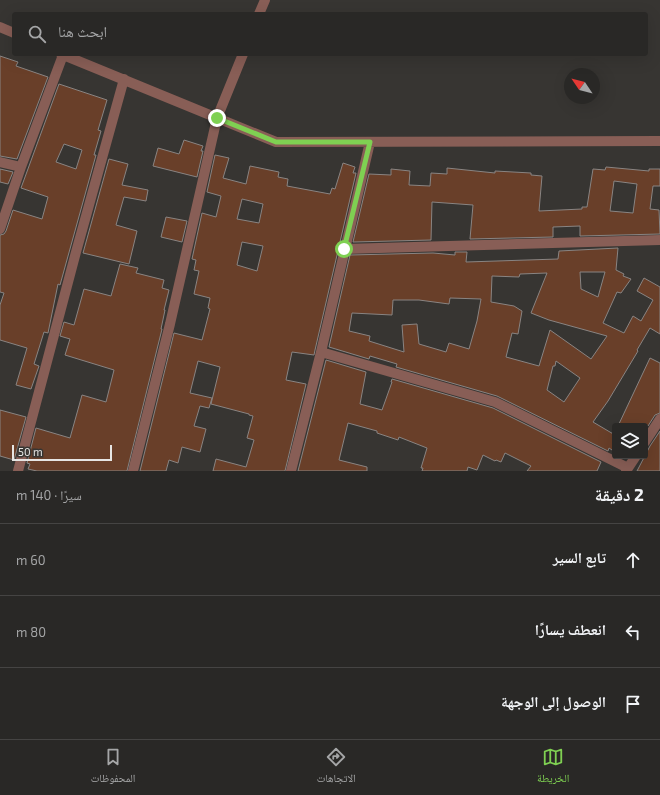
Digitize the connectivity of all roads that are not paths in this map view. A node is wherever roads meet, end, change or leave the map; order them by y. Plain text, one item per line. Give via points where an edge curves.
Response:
1 (265, 0) edge
2 (260, 12) edge
3 (0, 27) edge
4 (12, 32) edge
5 (61, 56) edge
6 (67, 56) edge
7 (242, 56) edge
8 (124, 79) junction
9 (217, 118) junction
10 (660, 141) edge
11 (370, 142) junction
12 (0, 162) edge
13 (21, 167) junction
14 (0, 229) edge
15 (660, 240) edge
16 (344, 249) junction
17 (321, 352) junction
18 (660, 418) edge
19 (648, 437) edge
20 (634, 459) edge
21 (627, 470) edge
22 (18, 471) edge
23 (133, 471) edge
24 (291, 471) edge

1 - 2 street
3 - 4 street
5 - 13 street
6 - 8 street
7 - 9 street
8 - 9 street
8 - 22 street
9 - 11 street via 276,142
9 - 23 street
10 - 11 street
11 - 16 street
12 - 13 street
13 - 14 street
15 - 16 street
16 - 17 street
17 - 21 street via 495,402
17 - 24 street
18 - 19 street
20 - 21 street

